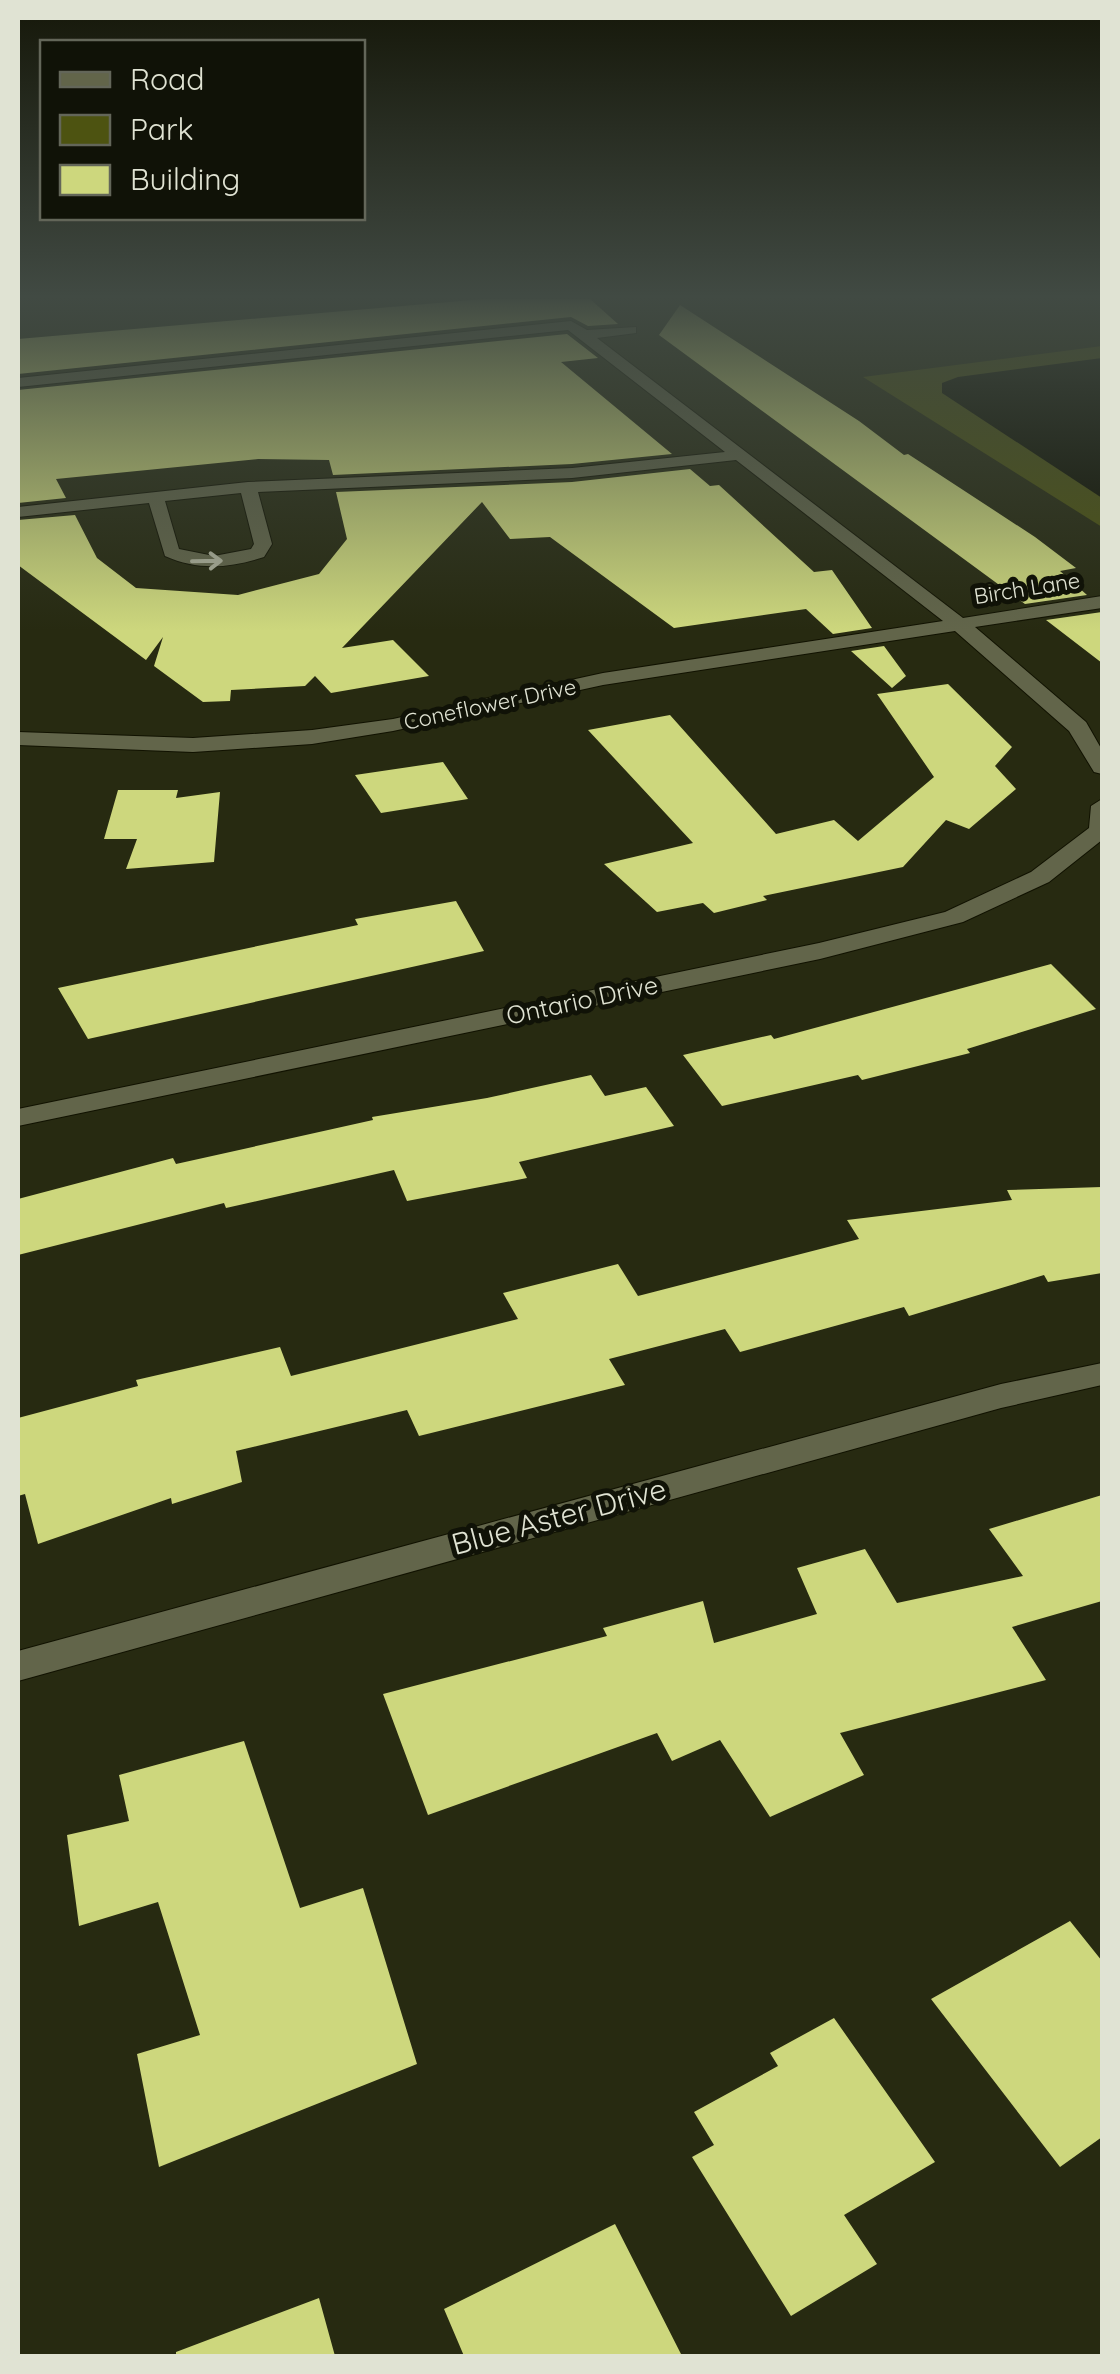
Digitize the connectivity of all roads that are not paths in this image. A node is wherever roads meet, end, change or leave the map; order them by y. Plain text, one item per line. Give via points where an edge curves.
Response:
1 (682, 410) edge
2 (740, 454) junction
3 (248, 487) junction
4 (156, 495) junction
5 (18, 512) edge
6 (1102, 602) edge
7 (959, 624) junction
8 (18, 740) edge
9 (1102, 767) edge
10 (1102, 823) edge
11 (18, 1118) edge
12 (1102, 1374) edge
13 (18, 1666) edge

1 - 2 street
2 - 3 street via 572,474
2 - 7 street
3 - 4 street
4 -> 3 street via 171,552 192,562 234,561 264,544
4 - 5 street
6 - 7 street, Birch Lane
7 - 8 street, Coneflower Drive via 604,679 312,737 193,745
7 - 9 street via 1078,727
10 - 11 street, Ontario Drive via 1040,877 954,917 820,951
12 - 13 street, Blue Aster Drive via 1001,1396

